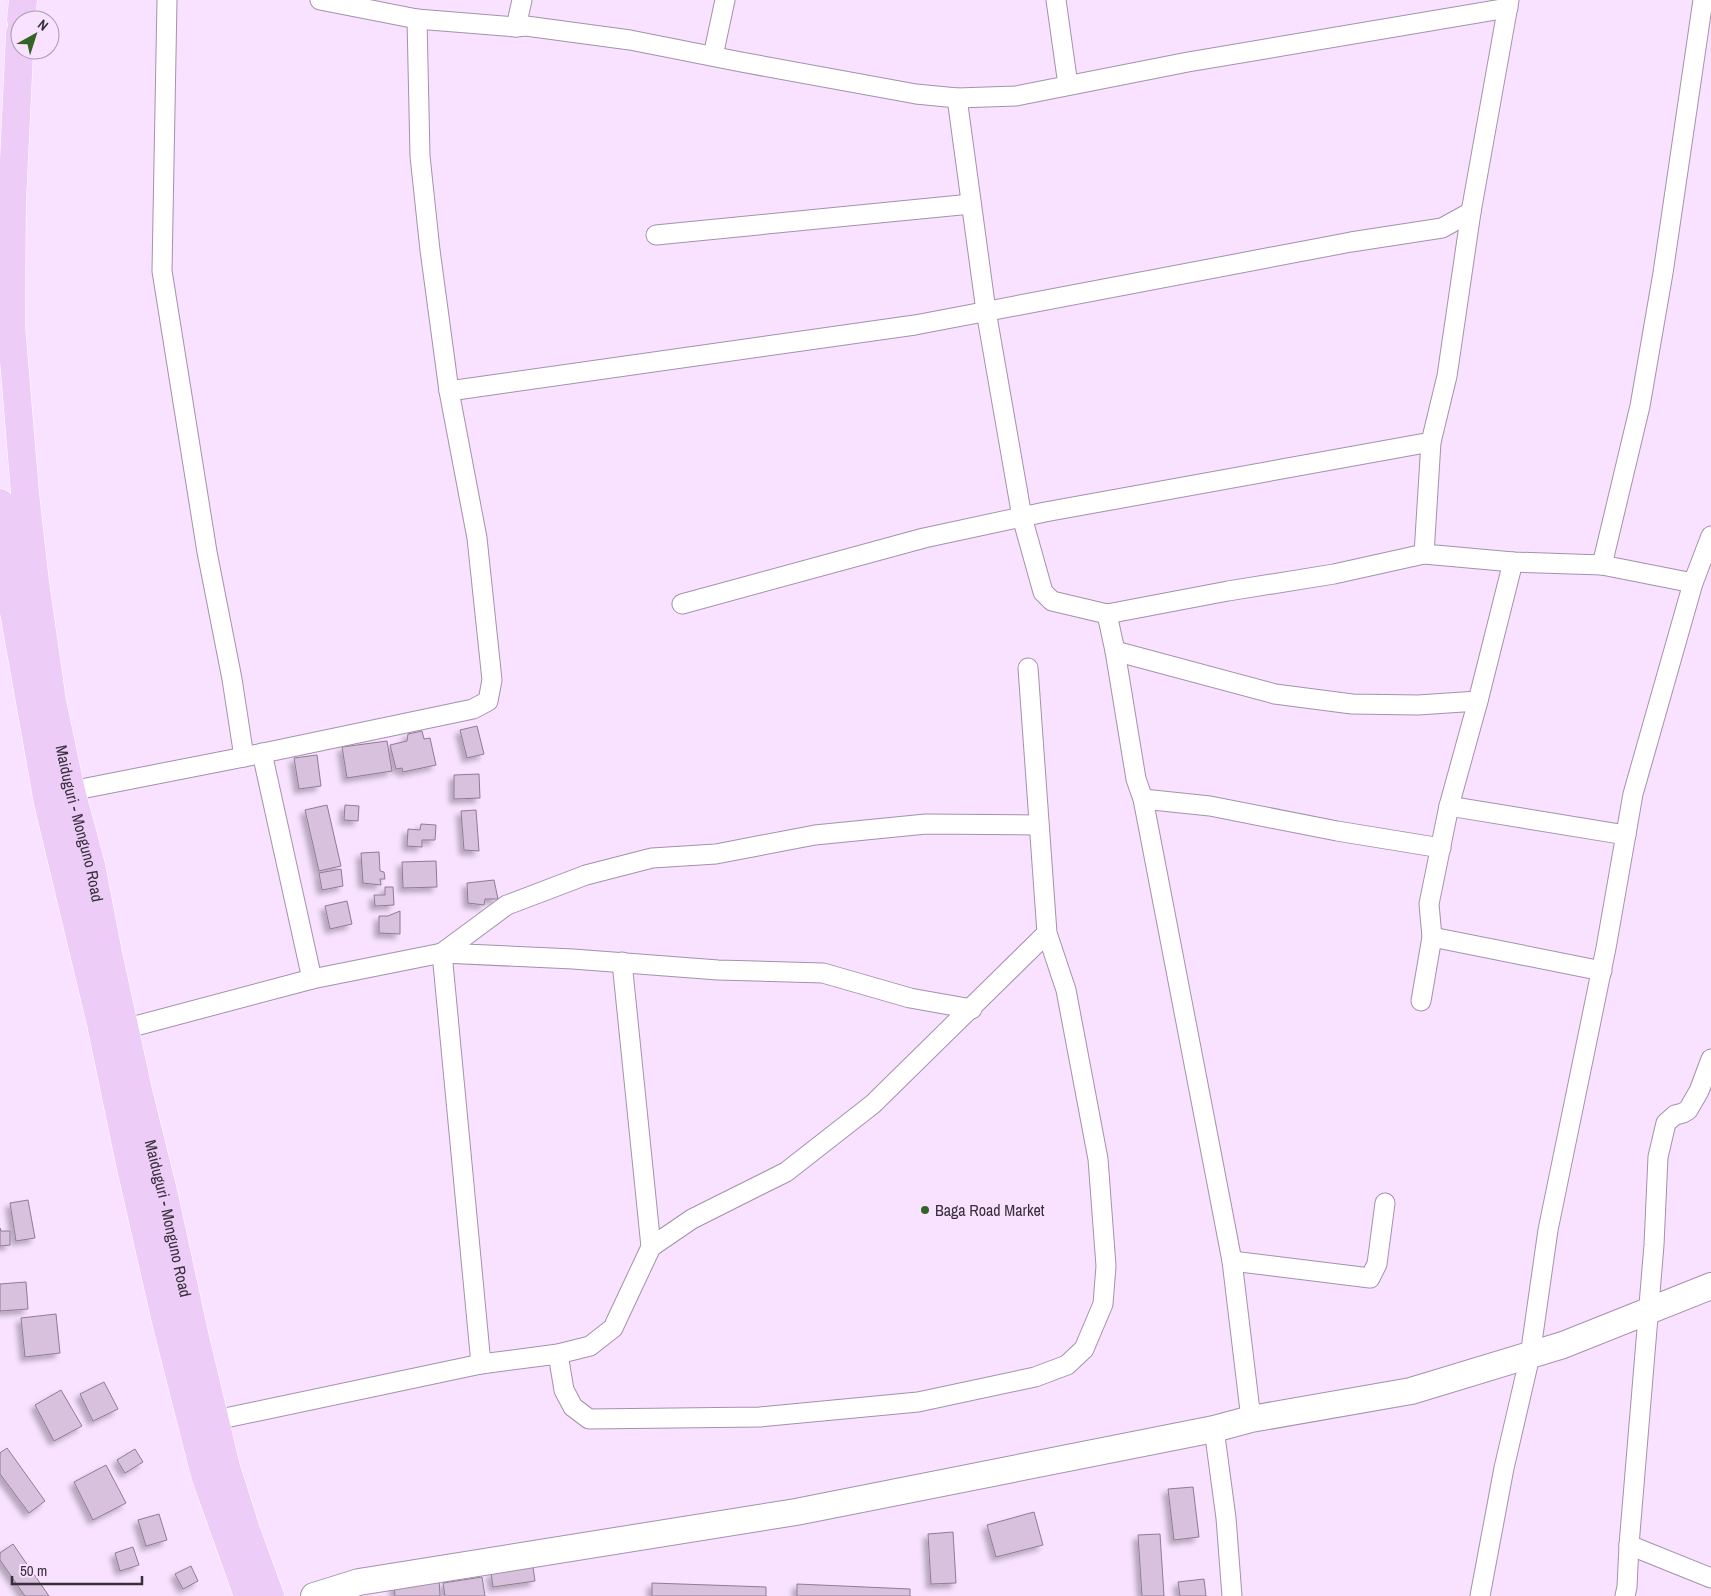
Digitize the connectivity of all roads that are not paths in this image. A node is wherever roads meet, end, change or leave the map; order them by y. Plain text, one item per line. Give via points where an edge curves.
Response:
1 (167, 0) edge
2 (320, 0) edge
3 (522, 0) edge
4 (725, 0) edge
5 (1056, 0) edge
6 (1703, 0) edge
7 (1509, 4) edge
8 (417, 19) junction
9 (516, 27) junction
10 (713, 56) junction
11 (19, 60) edge
12 (1068, 85) junction
13 (957, 98) junction
14 (971, 204) junction
15 (1471, 212) junction
16 (656, 236) dead end
17 (986, 311) junction
18 (449, 391) junction
19 (1431, 442) junction
20 (0, 503) edge
21 (1022, 517) junction
22 (1711, 536) edge
23 (1424, 554) junction
24 (1513, 562) junction
25 (1602, 565) junction
26 (1693, 583) junction
27 (682, 604) dead end
28 (1107, 614) junction
29 (1115, 651) junction
30 (1028, 668) dead end
31 (1478, 701) junction
32 (253, 755) junction
33 (71, 791) junction
34 (1143, 799) junction
35 (1450, 806) junction
36 (1039, 825) junction
37 (1626, 835) junction
38 (1441, 848) junction
39 (1047, 933) junction
40 (1432, 937) junction
41 (442, 954) junction
42 (622, 962) junction
43 (1602, 971) junction
44 (312, 979) junction
45 (1421, 1001) dead end
46 (972, 1009) junction
47 (124, 1029) junction
48 (1711, 1059) edge
49 (1385, 1204) dead end
50 (651, 1247) junction
51 (1232, 1261) junction
52 (1711, 1286) edge
53 (1648, 1312) junction
54 (558, 1354) junction
55 (1530, 1356) junction
56 (481, 1364) junction
57 (216, 1420) junction
58 (1251, 1420) junction
59 (1214, 1429) junction
60 (1629, 1545) junction
61 (1711, 1578) edge
62 (248, 1596) edge
63 (270, 1596) edge
64 (314, 1596) edge
65 (1232, 1596) edge
66 (1480, 1596) edge
67 (1625, 1596) edge

1 - 32 street via 162,271 206,552 232,680
2 - 8 street
3 - 9 street
4 - 10 street
5 - 12 street
6 - 25 street via 1640,406
7 - 12 street
7 - 15 street
8 - 9 street
8 - 18 street via 420,156
9 - 10 street via 630,40
10 - 13 street via 916,94
11 - 33 main road, Maiduguri - Monguno Road via 12,202 11,325 35,582 52,701
12 - 13 street via 1016,96
13 - 14 street
14 - 16 street
14 - 17 street
15 - 17 street via 1442,228 1342,243
15 - 19 street via 1447,376
17 - 18 street via 915,326
17 - 21 street
18 - 32 street via 478,538 492,680 488,701 474,709
19 - 21 street
19 - 23 street
20 - 62 main road, Maiduguri - Monguno Road via 12,601 48,803 101,1024 167,1326 205,1475
21 - 27 street via 924,538
21 - 28 street via 1043,592 1052,601
22 - 26 street
23 - 24 street
23 - 28 street via 1334,574
24 - 25 street
24 - 31 street
25 - 26 street
26 - 37 street via 1633,794
28 - 29 street
29 - 31 street via 1275,694 1352,704 1418,705
29 - 34 street via 1136,779
30 - 36 street
31 - 35 street
32 - 33 street
32 - 44 street
33 - 47 main road, Maiduguri - Monguno Road via 91,865
34 - 38 street via 1210,806
34 - 51 street
35 - 37 street
35 - 38 street
36 - 39 street
36 - 41 street via 926,824 815,835 716,854 652,858 586,876 507,905
37 - 43 street
38 - 40 street via 1429,904
39 - 46 street
39 - 54 street via 1066,990 1098,1160 1106,1266 1103,1304 1084,1349 1067,1365 1035,1377 918,1402 760,1417 589,1420 573,1407 564,1390
40 - 43 street
40 - 45 street
41 - 42 street
41 - 44 street
41 - 56 street
42 - 46 street via 718,970 823,973 910,998
42 - 50 street
43 - 55 street via 1548,1230
44 - 47 street
46 - 50 street via 873,1104 786,1172 692,1219
47 - 57 main road, Maiduguri - Monguno Road
48 - 53 street via 1688,1110 1666,1123 1658,1157
49 - 51 street via 1377,1264 1370,1278
50 - 54 street via 613,1328 590,1346
51 - 58 street
52 - 53 street
53 - 55 street
53 - 60 street
54 - 56 street
55 - 58 street via 1411,1391
55 - 66 street via 1504,1468
56 - 57 street
57 - 63 main road, Maiduguri - Monguno Road via 232,1485
58 - 59 street
59 - 64 street via 796,1512 359,1582
59 - 65 street
60 - 61 street
60 - 67 street

